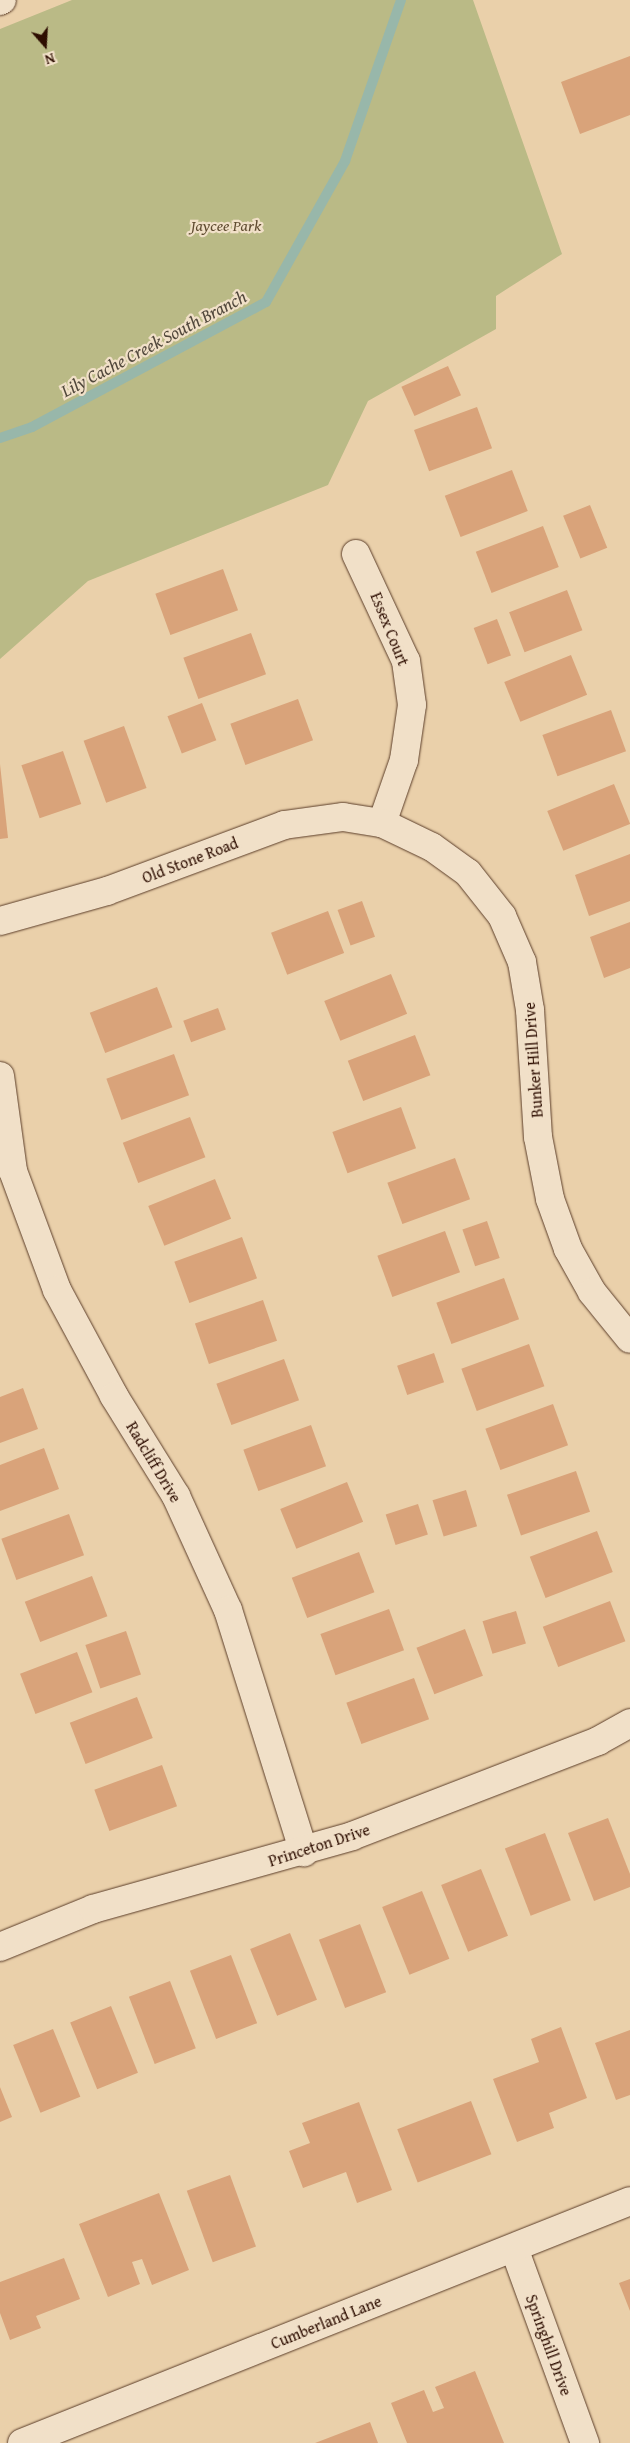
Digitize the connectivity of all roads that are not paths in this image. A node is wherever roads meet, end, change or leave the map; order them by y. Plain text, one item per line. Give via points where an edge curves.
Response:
1 (356, 554) dead end
2 (382, 823) junction
3 (0, 921) edge
4 (0, 1076) edge
5 (630, 1339) edge
6 (630, 1723) edge
7 (304, 1852) junction
8 (0, 1947) edge
9 (630, 2201) edge
10 (514, 2248) junction
11 (84, 2432) edge
12 (22, 2443) edge
13 (585, 2443) edge

1 - 2 street, Essex Court via 406,661 412,705 404,760
2 - 3 street, Old Stone Road via 343,817 284,825 106,892
2 - 5 street, Bunker Hill Drive via 432,847 468,873 502,916 522,962 530,1010 538,1136 550,1198 568,1249 592,1292
4 - 7 street, Radcliff Drive via 13,1171 57,1290 114,1396 176,1496 228,1610
6 - 7 street, Princeton Drive via 598,1741
7 - 8 street, Princeton Drive via 93,1908
9 - 10 street, Cumberland Lane
10 - 11 street, Cumberland Lane
10 - 13 street, Springhill Drive
11 - 12 street, Cumberland Lane

